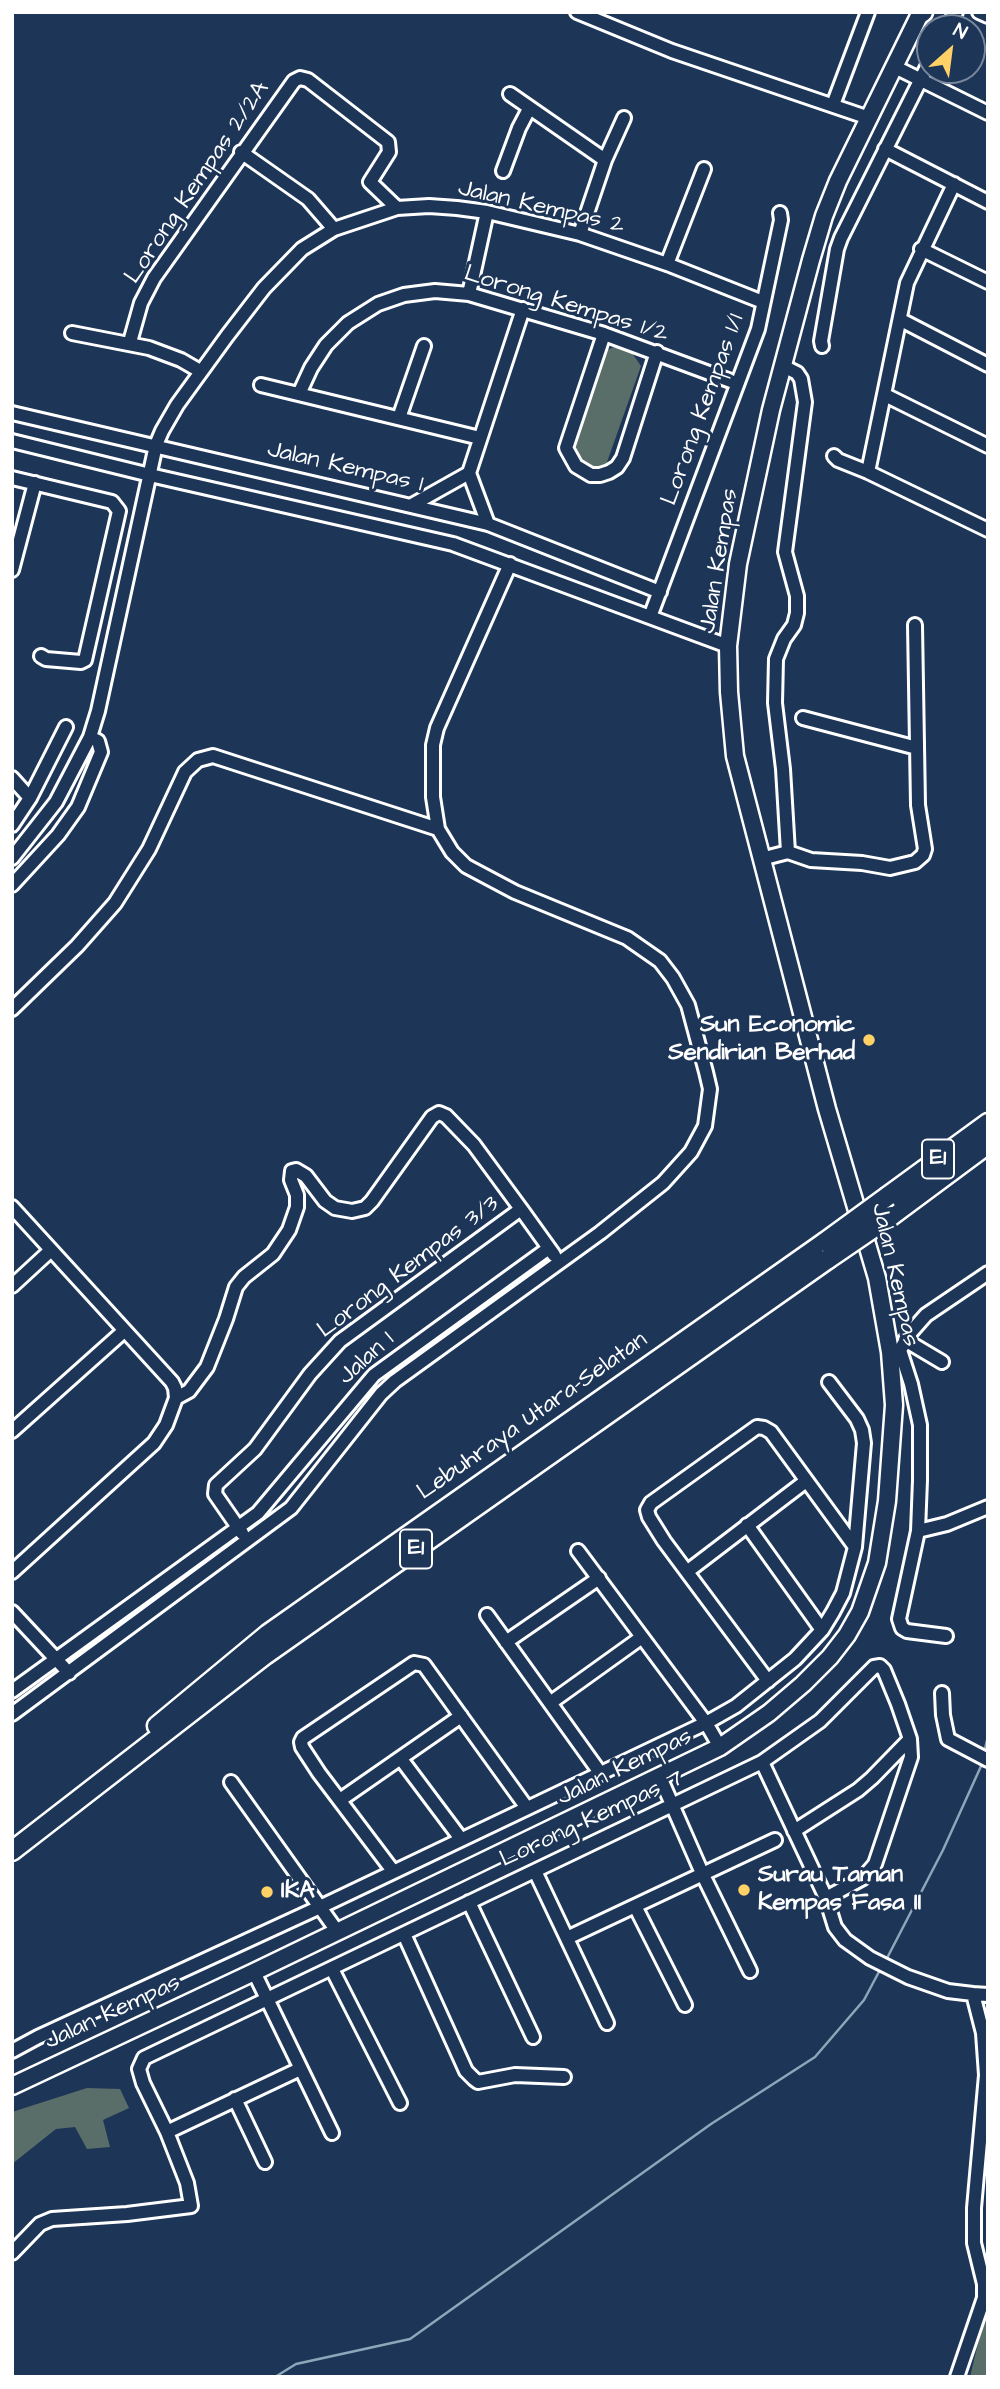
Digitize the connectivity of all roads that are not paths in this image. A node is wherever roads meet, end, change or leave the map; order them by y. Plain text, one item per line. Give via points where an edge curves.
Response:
1 (577, 12) edge
2 (868, 12) edge
3 (979, 12) edge
4 (921, 13) edge
5 (988, 16) edge
6 (895, 67) junction
7 (916, 77) edge
8 (918, 84) edge
9 (930, 84) edge
10 (510, 94) dead end
11 (833, 105) junction
12 (529, 109) junction
13 (988, 113) edge
14 (624, 118) dead end
15 (869, 118) junction
16 (885, 149) junction
17 (241, 152) junction
18 (605, 160) junction
19 (704, 169) dead end
20 (503, 172) dead end
21 (954, 184) junction
22 (988, 202) edge
23 (397, 208) junction
24 (487, 212) junction
25 (780, 213) dead end
26 (334, 229) junction
27 (580, 234) junction
28 (922, 248) junction
29 (667, 264) junction
30 (988, 282) edge
31 (469, 293) junction
32 (763, 302) junction
33 (523, 309) junction
34 (901, 320) junction
35 (72, 333) dead end
36 (604, 334) junction
37 (130, 342) junction
38 (424, 346) dead end
39 (822, 346) dead end
40 (657, 352) junction
41 (988, 365) edge
42 (783, 366) junction
43 (200, 371) junction
44 (736, 383) junction
45 (261, 385) dead end
46 (299, 394) junction
47 (885, 395) junction
48 (12, 413) edge
49 (399, 418) junction
50 (480, 438) junction
51 (12, 440) edge
52 (156, 446) junction
53 (988, 446) edge
54 (834, 456) dead end
55 (868, 471) junction
56 (468, 473) junction
57 (150, 475) junction
58 (12, 478) edge
59 (35, 483) junction
60 (412, 505) junction
61 (488, 524) junction
62 (988, 530) edge
63 (108, 563) junction
64 (510, 564) junction
65 (13, 567) edge
66 (129, 568) junction
67 (660, 592) junction
68 (650, 617) junction
69 (915, 625) dead end
70 (729, 646) junction
71 (41, 656) dead end
72 (803, 718) dead end
73 (66, 727) dead end
74 (90, 737) junction
75 (917, 748) junction
76 (12, 778) edge
77 (30, 798) junction
78 (12, 825) edge
79 (438, 829) junction
80 (788, 852) junction
81 (12, 858) edge
82 (761, 859) junction
83 (12, 886) edge
84 (12, 1009) edge
85 (988, 1123) edge
86 (988, 1144) edge
87 (12, 1207) edge
88 (521, 1209) junction
89 (550, 1248) junction
90 (827, 1250) junction
91 (50, 1251) junction
92 (559, 1261) junction
93 (988, 1273) edge
94 (12, 1286) edge
95 (124, 1331) junction
96 (898, 1347) junction
97 (942, 1362) dead end
98 (829, 1382) dead end
99 (176, 1398) junction
100 (12, 1431) edge
101 (806, 1481) junction
102 (988, 1507) edge
103 (747, 1525) junction
104 (238, 1527) junction
105 (918, 1531) junction
106 (247, 1541) junction
107 (855, 1546) junction
108 (578, 1551) dead end
109 (688, 1571) junction
110 (12, 1572) edge
111 (599, 1578) junction
112 (12, 1612) edge
113 (487, 1615) dead end
114 (822, 1630) junction
115 (946, 1636) dead end
116 (642, 1637) junction
117 (506, 1642) junction
118 (55, 1659) junction
119 (69, 1673) junction
120 (768, 1681) junction
121 (12, 1691) edge
122 (942, 1693) dead end
123 (550, 1703) junction
124 (12, 1714) edge
125 (461, 1716) junction
126 (706, 1723) junction
127 (910, 1739) junction
128 (720, 1747) junction
129 (401, 1759) junction
130 (988, 1760) edge
131 (762, 1762) junction
132 (601, 1774) junction
133 (660, 1777) junction
134 (231, 1782) dead end
135 (340, 1800) junction
136 (672, 1806) junction
137 (527, 1808) junction
138 (794, 1831) junction
139 (12, 1836) edge
140 (461, 1839) junction
141 (775, 1840) dead end
142 (12, 1851) edge
143 (393, 1871) junction
144 (535, 1871) junction
145 (702, 1874) junction
146 (826, 1898) junction
147 (469, 1902) junction
148 (635, 1906) junction
149 (320, 1907) junction
150 (337, 1931) junction
151 (404, 1934) junction
152 (567, 1938) junction
153 (332, 1969) junction
154 (750, 1971) dead end
155 (254, 1972) junction
156 (973, 1994) junction
157 (988, 1995) edge
158 (268, 1999) junction
159 (685, 2005) dead end
160 (607, 2023) dead end
161 (533, 2037) dead end
162 (12, 2051) edge
163 (300, 2069) junction
164 (564, 2077) dead end
165 (12, 2086) edge
166 (235, 2099) junction
167 (400, 2103) dead end
168 (167, 2132) junction
169 (332, 2133) dead end
170 (265, 2162) dead end
171 (12, 2253) edge
172 (957, 2377) edge

1 - 11 street via 672,51
2 - 11 street
3 - 5 street
4 - 6 main road, Jalan Kempas
6 - 7 street
6 - 15 main road, Jalan Kempas
8 - 16 street
9 - 13 street
10 - 12 street
11 - 15 street
12 - 18 street
12 - 20 street
14 - 18 street
15 - 42 main road, Jalan Kempas via 824,216
16 - 21 street
16 - 39 street via 837,249
17 - 23 street, Lorong Kempas 2/2A via 294,81 308,80 388,142 389,152 370,182
17 - 26 street via 308,199
17 - 37 street, Lorong Kempas 2/2A via 154,278
18 - 27 street
19 - 29 street
21 - 22 street
21 - 28 street
23 - 24 street, Jalan Kempas 2
23 - 26 street, Jalan Kempas 2
24 - 27 street, Jalan Kempas 2
24 - 31 street
25 - 32 street, Lorong Kempas 1/1
26 - 43 street, Jalan Kempas 2 via 284,266
27 - 29 street, Jalan Kempas 2
28 - 30 street
28 - 34 street via 907,283
29 - 32 street, Jalan Kempas 2
31 - 33 street, Lorong Kempas 1/2
31 - 46 street, Lorong Kempas 1/2 via 435,291 378,304 348,323 326,345
32 - 44 street, Lorong Kempas 1/1 via 758,329
33 - 36 street, Lorong Kempas 1/2
33 - 50 street
34 - 41 street
34 - 47 street
35 - 37 street
36 - 40 street, Lorong Kempas 1/2
36 - 40 street via 566,448 576,466 591,475 609,472 623,457
37 - 43 street
38 - 49 street
40 - 44 street, Lorong Kempas 1/2
42 - 70 main road, Jalan Kempas via 738,564
42 - 80 street via 802,379 805,402 785,552 797,613 776,659 775,703
43 - 52 street, Jalan Kempas 2
44 - 67 street, Lorong Kempas 1/1
45 - 46 street
46 - 49 street
47 - 53 street
47 - 55 street
48 - 52 street, Jalan Kempas 1
49 - 50 street
50 - 56 street
51 - 57 street
52 - 57 street, Jalan Kempas 2
52 - 60 street, Jalan Kempas 1
54 - 55 street
55 - 62 street
56 - 60 street
56 - 61 street
57 - 64 street via 453,544
57 - 66 street, Jalan Kempas 2
58 - 59 street
59 - 63 street via 115,504 120,515
59 - 65 street
60 - 61 street, Jalan Kempas 1
61 - 67 street, Jalan Kempas 1
63 - 66 street
63 - 71 street via 85,660
64 - 68 street
64 - 79 street via 437,728 433,797
66 - 74 street, Jalan Kempas 2
67 - 68 street, Lorong Kempas 1/1
68 - 70 street
69 - 75 street
70 - 82 main road, Jalan Kempas via 735,756
72 - 75 street
73 - 77 street
74 - 81 street, Jalan Kempas 2 via 56,802
74 - 83 street via 98,741 101,752 78,807
75 - 80 street via 918,806 925,849 921,858 890,868 811,860
76 - 77 street
77 - 78 street
79 - 84 street via 213,756 198,760 185,772 149,849 115,903
79 - 92 street via 466,866 644,947 673,978 688,1005 710,1089 708,1116 699,1139 663,1183
80 - 82 street
82 - 96 main road, Jalan Kempas via 827,1109
85 - 90 highway, Lebuhraya Utara–Selatan / E1, bridge via 888,1196
86 - 90 highway, Lebuhraya Utara–Selatan / E1, bridge via 891,1216
87 - 91 street
88 - 89 street, Lorong Kempas 3/3
88 - 99 street via 474,1145 439,1113 365,1208 335,1208 306,1176 292,1171 297,1207 289,1230 273,1254 236,1287 207,1367 189,1391
88 - 104 street, Lorong Kempas 3/3 via 340,1341 310,1374 255,1450 215,1488
89 - 92 street, Lorong Kempas 3/3
89 - 104 street, Jalan 1 via 374,1375 268,1504
90 - 139 highway, Lebuhraya Utara–Selatan / E1 via 268,1634 137,1742
90 - 142 highway, Lebuhraya Utara–Selatan / E1 via 265,1655
91 - 94 street
91 - 95 street
92 - 106 street via 395,1381 291,1508
93 - 96 street via 926,1315
95 - 99 street via 172,1382
95 - 100 street
96 - 97 street
96 - 105 street via 920,1425
96 - 128 main road, Jalan Kempas via 887,1501 877,1563 860,1612 830,1657 803,1684
98 - 107 street via 862,1430
99 - 110 street via 155,1443
101 - 103 street
101 - 107 street
101 - 109 street via 771,1432 757,1427 651,1503 647,1510
102 - 105 street
103 - 109 street
103 - 114 street
104 - 106 street, Lorong Kempas 3/3
104 - 118 street, Jalan 1
105 - 115 street via 900,1624 907,1631
106 - 119 street
107 - 114 street via 843,1593
108 - 111 street
109 - 120 street
111 - 116 street
111 - 117 street
112 - 118 street
113 - 117 street
114 - 120 street
116 - 123 street
116 - 126 street
117 - 123 street
118 - 119 street
118 - 121 street, Jalan 1
119 - 124 street
120 - 126 street
122 - 130 street via 948,1739
123 - 132 street
125 - 129 street
125 - 135 street via 424,1665 414,1663 303,1738 313,1764
125 - 137 street
126 - 128 street
126 - 132 street
127 - 131 street, Lorong Kempas 7 via 884,1670 877,1665 820,1721
127 - 138 street via 865,1784
127 - 146 street, Lorong Kempas 7 via 909,1765 875,1864 870,1872
128 - 133 main road, Jalan Kempas
129 - 135 street
129 - 140 street
131 - 136 street, Lorong Kempas 7
131 - 138 street
132 - 137 street
133 - 136 street
133 - 150 main road, Jalan Kempas
134 - 149 street
135 - 143 street
136 - 144 street, Lorong Kempas 7
136 - 145 street
137 - 140 street
138 - 146 street
140 - 143 street
141 - 145 street
143 - 149 street
144 - 147 street, Lorong Kempas 7
144 - 152 street
145 - 148 street
145 - 154 street
146 - 156 street via 838,1932 870,1958 948,1991
147 - 151 street, Lorong Kempas 7
147 - 161 street
148 - 152 street
148 - 159 street
149 - 150 street
149 - 162 street
150 - 155 main road, Jalan Kempas
151 - 153 street, Lorong Kempas 7
151 - 164 street via 466,2071 474,2079
152 - 160 street
153 - 158 street, Lorong Kempas 7
153 - 167 street
155 - 158 street
155 - 165 main road, Jalan Kempas
156 - 157 street
156 - 172 street via 981,2019 986,2075 974,2208 974,2243 984,2298
158 - 163 street
158 - 168 street, Lorong Kempas 7 via 144,2058 139,2069 143,2083
163 - 166 street
163 - 169 street
166 - 168 street
166 - 170 street
168 - 171 street, Lorong Kempas 7 via 191,2206 52,2220 40,2224

